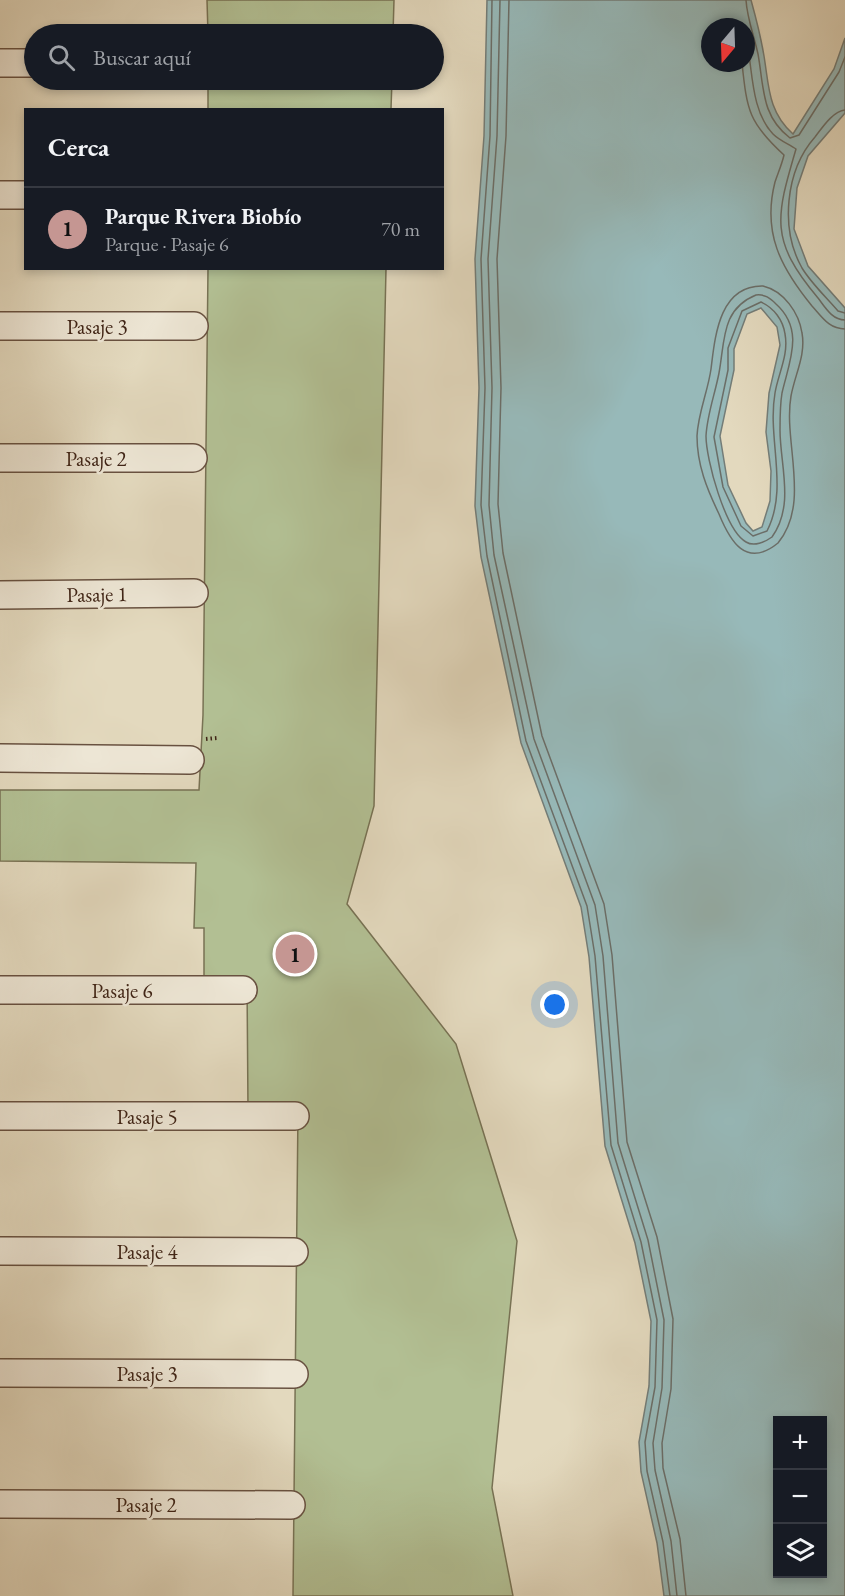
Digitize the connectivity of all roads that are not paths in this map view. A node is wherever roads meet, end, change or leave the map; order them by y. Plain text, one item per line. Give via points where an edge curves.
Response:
1 (0, 63) edge
2 (24, 63) edge
3 (0, 195) edge
4 (24, 195) edge
5 (0, 326) edge
6 (194, 326) dead end
7 (0, 458) edge
8 (193, 458) dead end
9 (194, 593) dead end
10 (0, 595) edge
11 (0, 758) edge
12 (190, 760) dead end
13 (0, 990) edge
14 (243, 990) dead end
15 (0, 1116) edge
16 (295, 1116) dead end
17 (0, 1251) edge
18 (294, 1252) dead end
19 (0, 1373) edge
20 (294, 1374) dead end
21 (0, 1504) edge
22 (291, 1505) dead end

1 - 2 street
3 - 4 street
5 - 6 street, Pasaje 3
7 - 8 street, Pasaje 2
9 - 10 street, Pasaje 1
11 - 12 street
13 - 14 street, Pasaje 6
15 - 16 street, Pasaje 5
17 - 18 street, Pasaje 4
19 - 20 street, Pasaje 3
21 - 22 street, Pasaje 2

